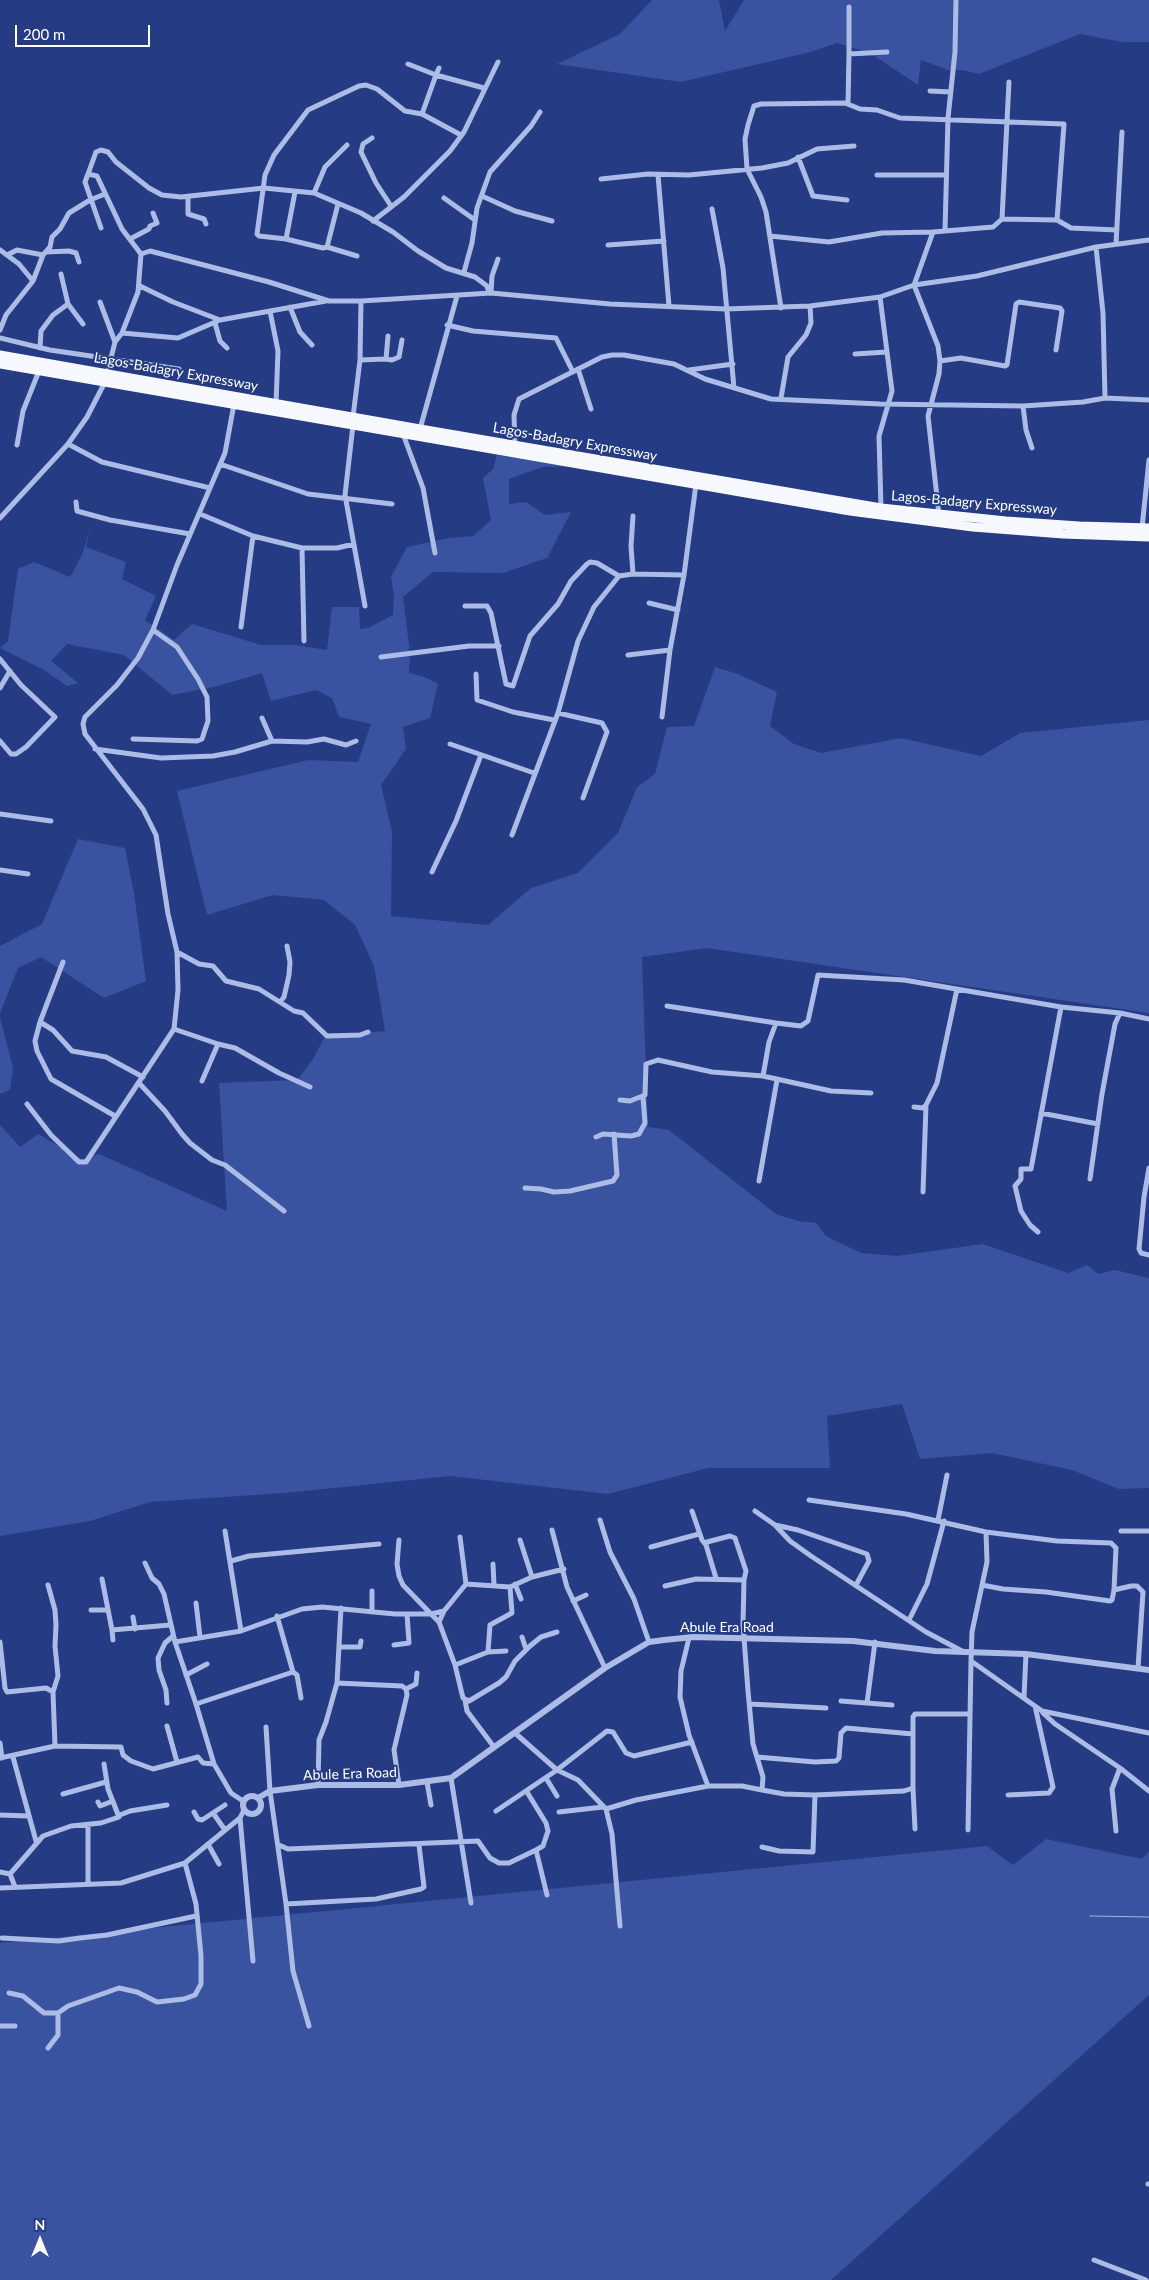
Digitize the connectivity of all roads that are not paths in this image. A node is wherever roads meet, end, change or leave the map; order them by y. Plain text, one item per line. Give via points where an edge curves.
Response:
1 (956, 0) edge
2 (849, 7) dead end
3 (887, 52) dead end
4 (849, 54) junction
5 (498, 62) dead end
6 (408, 64) dead end
7 (439, 68) dead end
8 (436, 75) junction
9 (1009, 82) dead end
10 (484, 88) junction
11 (930, 91) dead end
12 (951, 92) junction
13 (848, 104) junction
14 (540, 112) dead end
15 (422, 114) junction
16 (948, 118) junction
17 (1006, 123) junction
18 (1122, 132) dead end
19 (461, 135) junction
20 (372, 138) dead end
21 (347, 144) dead end
22 (854, 146) dead end
23 (798, 157) junction
24 (747, 169) junction
25 (88, 174) junction
26 (658, 175) junction
27 (877, 175) dead end
28 (946, 175) junction
29 (601, 179) dead end
30 (264, 188) junction
31 (295, 192) junction
32 (314, 193) junction
33 (105, 194) junction
34 (188, 196) junction
35 (482, 196) junction
36 (444, 198) dead end
37 (90, 200) junction
38 (847, 200) dead end
39 (338, 204) junction
40 (391, 206) junction
41 (712, 209) dead end
42 (154, 213) dead end
43 (1002, 219) junction
44 (373, 220) junction
45 (475, 220) junction
46 (1057, 220) junction
47 (552, 221) dead end
48 (206, 224) dead end
49 (101, 228) dead end
50 (945, 230) junction
51 (1117, 230) junction
52 (933, 232) junction
53 (770, 236) junction
54 (130, 239) junction
55 (286, 239) junction
56 (1149, 240) edge
57 (664, 241) junction
58 (1116, 244) junction
59 (608, 245) dead end
60 (327, 247) junction
61 (1096, 247) junction
62 (0, 250) edge
63 (44, 253) junction
64 (141, 254) junction
65 (7, 255) junction
66 (357, 256) dead end
67 (498, 259) dead end
68 (79, 262) dead end
69 (464, 272) junction
70 (60, 274) dead end
71 (34, 281) junction
72 (914, 285) junction
73 (140, 286) junction
74 (490, 293) junction
75 (456, 296) junction
76 (880, 296) junction
77 (329, 301) junction
78 (361, 301) junction
79 (100, 302) dead end
80 (68, 304) junction
81 (669, 306) junction
82 (810, 306) junction
83 (290, 307) junction
84 (781, 308) junction
85 (726, 309) junction
86 (270, 311) junction
87 (217, 322) junction
88 (83, 324) dead end
89 (447, 325) junction
90 (0, 330) edge
91 (122, 333) junction
92 (388, 336) dead end
93 (0, 338) edge
94 (402, 340) dead end
95 (115, 342) junction
96 (312, 345) dead end
97 (40, 348) junction
98 (227, 348) dead end
99 (1056, 350) dead end
100 (887, 352) junction
101 (855, 354) dead end
102 (0, 355) edge
103 (385, 359) junction
104 (112, 360) junction
105 (360, 360) junction
106 (940, 361) junction
107 (0, 364) edge
108 (733, 364) junction
109 (179, 369) dead end
110 (575, 370) junction
111 (688, 370) junction
112 (38, 371) junction
113 (106, 378) junction
114 (734, 388) junction
115 (780, 398) junction
116 (1105, 398) junction
117 (1149, 400) edge
118 (234, 404) junction
119 (276, 404) junction
120 (888, 404) junction
121 (930, 405) junction
122 (1023, 406) junction
123 (591, 409) dead end
124 (353, 421) junction
125 (420, 430) junction
126 (403, 434) junction
127 (68, 444) junction
128 (17, 445) dead end
129 (515, 446) junction
130 (1032, 448) dead end
131 (1149, 460) edge
132 (220, 464) junction
133 (696, 484) junction
134 (210, 488) junction
135 (346, 498) junction
136 (76, 502) dead end
137 (392, 504) dead end
138 (881, 508) junction
139 (200, 514) junction
140 (939, 515) junction
141 (633, 516) dead end
142 (0, 518) edge
143 (1145, 528) edge
144 (190, 534) junction
145 (253, 536) junction
146 (1149, 536) edge
147 (354, 544) junction
148 (302, 548) junction
149 (435, 553) dead end
150 (633, 574) junction
151 (684, 575) junction
152 (619, 576) junction
153 (649, 603) dead end
154 (365, 606) dead end
155 (465, 606) dead end
156 (678, 610) junction
157 (241, 627) dead end
158 (153, 630) junction
159 (304, 641) dead end
160 (500, 646) junction
161 (670, 650) junction
162 (628, 655) dead end
163 (381, 657) dead end
164 (0, 659) edge
165 (10, 671) junction
166 (476, 674) dead end
167 (0, 688) edge
168 (558, 712) junction
169 (262, 718) dead end
170 (662, 718) dead end
171 (554, 720) junction
172 (133, 738) dead end
173 (0, 741) edge
174 (272, 741) junction
175 (356, 742) dead end
176 (450, 744) dead end
177 (95, 748) junction
178 (481, 755) junction
179 (534, 773) junction
180 (583, 798) dead end
181 (0, 814) edge
182 (51, 821) dead end
183 (512, 835) dead end
184 (0, 870) edge
185 (432, 872) dead end
186 (28, 874) dead end
187 (287, 946) dead end
188 (177, 952) junction
189 (63, 962) dead end
190 (957, 989) junction
191 (280, 1002) junction
192 (667, 1006) dead end
193 (1060, 1006) junction
194 (1120, 1013) junction
195 (1149, 1019) edge
196 (40, 1022) junction
197 (776, 1023) junction
198 (174, 1029) junction
199 (368, 1032) dead end
200 (218, 1044) junction
201 (763, 1076) junction
202 (142, 1077) junction
203 (777, 1080) junction
204 (202, 1081) dead end
205 (139, 1083) junction
206 (310, 1086) dead end
207 (871, 1093) dead end
208 (643, 1097) junction
209 (620, 1100) dead end
210 (27, 1104) dead end
211 (926, 1105) junction
212 (914, 1107) dead end
213 (1041, 1113) junction
214 (114, 1116) junction
215 (1098, 1124) junction
216 (614, 1134) junction
217 (596, 1137) dead end
218 (1149, 1168) edge
219 (1090, 1179) dead end
220 (759, 1181) dead end
221 (525, 1188) dead end
222 (924, 1192) dead end
223 (1146, 1197) edge
224 (284, 1211) dead end
225 (1038, 1232) dead end
226 (1149, 1255) edge
227 (947, 1475) dead end
228 (809, 1500) dead end
229 (692, 1511) dead end
230 (755, 1511) dead end
231 (600, 1520) dead end
232 (941, 1521) junction
233 (775, 1525) junction
234 (552, 1530) dead end
235 (225, 1531) dead end
236 (1121, 1531) dead end
237 (1149, 1531) edge
238 (986, 1532) junction
239 (700, 1534) junction
240 (460, 1537) dead end
241 (399, 1540) dead end
242 (520, 1540) dead end
243 (379, 1544) dead end
244 (706, 1545) junction
245 (651, 1547) dead end
246 (231, 1561) junction
247 (145, 1563) dead end
248 (493, 1564) dead end
249 (564, 1569) junction
250 (532, 1578) junction
251 (716, 1578) junction
252 (102, 1579) dead end
253 (744, 1580) junction
254 (466, 1584) junction
255 (48, 1585) dead end
256 (494, 1585) junction
257 (513, 1585) junction
258 (856, 1585) junction
259 (982, 1585) junction
260 (665, 1586) dead end
261 (1114, 1590) junction
262 (372, 1591) dead end
263 (586, 1595) dead end
264 (522, 1599) dead end
265 (573, 1601) junction
266 (196, 1603) dead end
267 (341, 1608) junction
268 (91, 1610) dead end
269 (108, 1610) junction
270 (444, 1611) junction
271 (372, 1612) junction
272 (407, 1614) junction
273 (431, 1614) junction
274 (277, 1616) junction
275 (133, 1617) dead end
276 (909, 1620) junction
277 (439, 1622) junction
278 (170, 1625) junction
279 (134, 1629) junction
280 (112, 1630) junction
281 (241, 1631) junction
282 (557, 1632) dead end
283 (200, 1637) junction
284 (522, 1637) dead end
285 (689, 1638) junction
286 (174, 1639) junction
287 (113, 1640) dead end
288 (746, 1640) junction
289 (361, 1641) dead end
290 (0, 1642) edge
291 (649, 1642) junction
292 (875, 1642) junction
293 (394, 1645) dead end
294 (339, 1647) junction
295 (526, 1649) junction
296 (506, 1651) dead end
297 (488, 1652) junction
298 (962, 1652) junction
299 (971, 1652) junction
300 (1026, 1654) junction
301 (971, 1662) junction
302 (207, 1664) dead end
303 (454, 1665) junction
304 (605, 1668) junction
305 (1138, 1668) junction
306 (1149, 1670) edge
307 (292, 1672) junction
308 (417, 1673) dead end
309 (186, 1675) junction
310 (337, 1683) junction
311 (406, 1689) junction
312 (53, 1692) junction
313 (1024, 1697) junction
314 (301, 1698) dead end
315 (465, 1700) junction
316 (841, 1700) dead end
317 (167, 1703) dead end
318 (866, 1703) junction
319 (196, 1704) junction
320 (750, 1704) junction
321 (892, 1705) dead end
322 (1034, 1705) junction
323 (826, 1708) dead end
324 (1042, 1712) junction
325 (969, 1714) junction
326 (167, 1726) dead end
327 (266, 1727) dead end
328 (515, 1733) junction
329 (1149, 1733) edge
330 (913, 1734) junction
331 (692, 1742) junction
332 (0, 1743) edge
333 (55, 1746) junction
334 (494, 1748) junction
335 (13, 1757) junction
336 (757, 1757) junction
337 (1, 1758) edge
338 (177, 1762) junction
339 (104, 1764) dead end
340 (214, 1764) junction
341 (1120, 1768) junction
342 (558, 1770) junction
343 (451, 1778) junction
344 (546, 1778) junction
345 (106, 1782) junction
346 (427, 1782) junction
347 (318, 1785) junction
348 (399, 1785) junction
349 (708, 1786) junction
350 (914, 1788) junction
351 (270, 1790) junction
352 (762, 1790) junction
353 (1149, 1791) edge
354 (527, 1792) junction
355 (63, 1794) dead end
356 (815, 1794) junction
357 (1008, 1795) dead end
358 (557, 1796) dead end
359 (258, 1798) junction
360 (113, 1801) junction
361 (243, 1801) junction
362 (98, 1802) dead end
363 (167, 1805) dead end
364 (225, 1805) dead end
365 (431, 1806) dead end
366 (604, 1808) junction
367 (244, 1810) junction
368 (194, 1812) dead end
369 (496, 1812) dead end
370 (559, 1812) dead end
371 (213, 1813) junction
372 (0, 1815) edge
373 (120, 1815) junction
374 (28, 1816) junction
375 (240, 1818) junction
376 (88, 1824) junction
377 (915, 1829) dead end
378 (225, 1830) junction
379 (968, 1830) dead end
380 (1116, 1831) dead end
381 (36, 1841) junction
382 (461, 1842) junction
383 (208, 1844) junction
384 (419, 1844) junction
385 (279, 1845) junction
386 (762, 1847) dead end
387 (288, 1849) junction
388 (536, 1850) junction
389 (280, 1857) junction
390 (185, 1862) junction
391 (219, 1864) dead end
392 (0, 1872) edge
393 (10, 1874) junction
394 (88, 1884) junction
395 (15, 1887) junction
396 (0, 1888) edge
397 (547, 1895) dead end
398 (471, 1903) dead end
399 (286, 1904) junction
400 (196, 1916) junction
401 (620, 1926) dead end
402 (2, 1938) dead end
403 (253, 1961) dead end
404 (9, 1993) dead end
405 (58, 2013) junction
406 (0, 2026) edge
407 (15, 2026) dead end
408 (309, 2026) dead end
409 (48, 2048) dead end
410 (1094, 2260) dead end
411 (1146, 2280) edge

1 - 12 street via 956,52
2 - 4 street
3 - 4 street
4 - 13 street
5 - 10 street
6 - 8 street
7 - 8 street
8 - 10 street
8 - 15 street
9 - 17 street
10 - 19 street
11 - 12 street
12 - 16 street
13 - 16 street via 900,118
13 - 24 street via 754,106 745,139
14 - 35 street via 493,167
15 - 19 street
15 - 30 street via 405,111 377,89 366,85 327,100 306,111 274,155 265,175
16 - 17 street
16 - 28 street
17 - 43 street
17 - 46 street via 1064,124
18 - 51 street
19 - 40 street via 450,151
20 - 40 street via 363,144 361,152
21 - 32 street via 325,167
22 - 23 street via 817,149
23 - 24 street via 788,163
23 - 38 street via 813,196
24 - 26 street
24 - 53 street via 761,198
25 - 33 street via 97,176
25 - 34 street via 96,152 101,150 108,152 116,162 162,195
25 - 37 street via 85,182
26 - 29 street
26 - 57 street
27 - 28 street
28 - 50 street
30 - 31 street
30 - 34 street
30 - 55 street via 257,234
31 - 32 street
31 - 55 street
32 - 39 street
33 - 37 street
33 - 54 street via 117,222
34 - 48 street via 188,214 204,218
35 - 45 street
35 - 47 street via 515,211
36 - 45 street
37 - 49 street
37 - 63 street via 69,213
39 - 44 street
39 - 60 street
40 - 44 street
41 - 85 street via 723,268
42 - 54 street via 157,224
43 - 46 street
43 - 50 street via 993,227
44 - 69 street via 431,260
45 - 69 street
46 - 51 street via 1071,228
50 - 52 street
51 - 58 street
52 - 53 street via 882,233 829,242
52 - 72 street
53 - 84 street
54 - 64 street
55 - 60 street
56 - 58 street
57 - 59 street
57 - 81 street
58 - 61 street
60 - 66 street
61 - 72 street via 977,276
61 - 116 street via 1103,313
62 - 65 street
63 - 65 street via 17,250
63 - 68 street via 69,251 76,253
63 - 71 street
64 - 73 street
64 - 77 street via 155,251
65 - 71 street
67 - 74 street
69 - 74 street via 487,286
70 - 80 street
71 - 90 street via 6,314
72 - 76 street
72 - 106 street via 938,346
73 - 87 street
73 - 91 street
74 - 75 street
74 - 81 street
75 - 78 street
75 - 89 street
76 - 82 street
76 - 100 street
77 - 78 street
77 - 83 street
78 - 105 street
79 - 95 street
80 - 88 street
80 - 97 street via 41,330
81 - 85 street
82 - 84 street
82 - 115 street via 812,323 788,357
83 - 86 street
83 - 96 street via 300,332
84 - 85 street
85 - 108 street
86 - 87 street
86 - 119 street via 278,351
87 - 91 street via 178,338
87 - 98 street via 220,341
89 - 110 street via 473,331 556,338
89 - 125 street
91 - 95 street
92 - 103 street
93 - 97 street
94 - 103 street via 399,357
95 - 104 street
97 - 104 street
99 - 106 street via 1060,308 1019,302 1016,304 1007,365 961,358
100 - 101 street
100 - 120 street via 892,391
102 - 113 highway, Lagos-Badagry Expressway
103 - 105 street
104 - 109 street
104 - 113 street
105 - 124 street
106 - 121 street
107 - 112 highway, Lagos-Badagry Expressway
108 - 111 street
108 - 114 street
110 - 111 street via 602,357 624,355 674,364
110 - 123 street
110 - 129 street via 519,399 514,415
111 - 114 street
112 - 113 highway, Lagos-Badagry Expressway
112 - 128 street via 23,411
113 - 118 highway, Lagos-Badagry Expressway
113 - 119 highway, Lagos-Badagry Expressway
113 - 127 street
114 - 115 street via 761,397
115 - 120 street
116 - 117 street
116 - 122 street
118 - 124 highway, Lagos-Badagry Expressway
118 - 132 street via 225,454
119 - 124 highway, Lagos-Badagry Expressway
120 - 121 street
120 - 138 street via 878,436
121 - 122 street
121 - 140 street via 928,416
122 - 130 street
124 - 125 highway, Lagos-Badagry Expressway
124 - 126 highway, Lagos-Badagry Expressway
124 - 135 street
125 - 129 highway, Lagos-Badagry Expressway
126 - 133 highway, Lagos-Badagry Expressway
126 - 149 street via 423,488
127 - 134 street via 102,462
127 - 142 street
129 - 138 highway, Lagos-Badagry Expressway
131 - 143 street
132 - 134 street
132 - 135 street via 308,494
133 - 146 highway, Lagos-Badagry Expressway via 850,511 973,527
133 - 151 street
134 - 139 street
135 - 137 street
135 - 147 street
136 - 144 street via 77,511
138 - 140 highway, Lagos-Badagry Expressway
139 - 144 street
139 - 145 street
140 - 143 highway, Lagos-Badagry Expressway
141 - 150 street
144 - 158 street
145 - 148 street
145 - 157 street
147 - 148 street via 338,548
147 - 154 street
148 - 159 street
150 - 151 street
150 - 152 street
151 - 156 street
152 - 160 street via 598,563 587,564 530,636 513,686 506,684
152 - 168 street via 600,597 582,629
153 - 156 street
155 - 160 street via 487,606
156 - 161 street
158 - 172 street via 178,646 198,679 207,697 208,721 204,736 199,741
158 - 177 street via 138,658 117,685 85,717 85,734
160 - 163 street via 470,646
161 - 162 street
161 - 170 street
164 - 165 street
165 - 167 street
165 - 173 street via 55,717 16,754 11,754
166 - 171 street via 477,700 513,712
168 - 171 street
168 - 180 street via 602,722 607,732
169 - 174 street
171 - 179 street
174 - 175 street via 324,739 346,745
174 - 177 street via 236,752 188,757 161,758
176 - 178 street
177 - 188 street via 143,809 156,835
178 - 179 street
178 - 185 street
179 - 183 street
181 - 182 street
184 - 186 street
187 - 191 street via 289,975
188 - 191 street via 199,964 213,966 226,981 259,989
188 - 198 street
189 - 196 street
190 - 193 street
190 - 197 street via 904,980 818,975 808,1021 802,1026
190 - 211 street via 940,1074
191 - 199 street via 308,1016 327,1036
192 - 197 street
193 - 194 street
193 - 213 street
194 - 195 street
194 - 215 street via 1115,1024
196 - 202 street via 54,1030 72,1051 106,1057
196 - 214 street via 35,1042 48,1076
197 - 201 street
198 - 200 street
198 - 202 street
200 - 204 street
200 - 206 street via 235,1048
201 - 203 street
201 - 208 street via 712,1072 658,1060 646,1064
202 - 205 street
203 - 207 street via 831,1091
203 - 220 street
205 - 214 street
205 - 224 street via 190,1143 232,1170
208 - 209 street
208 - 216 street via 645,1122 642,1132 631,1136
210 - 214 street via 51,1135 83,1163
211 - 212 street
211 - 222 street
213 - 215 street
213 - 225 street via 1031,1169 1022,1169 1021,1179 1015,1186 1021,1211
215 - 219 street
216 - 217 street
216 - 221 street via 617,1175 613,1182 570,1191
218 - 223 street
223 - 226 street via 1139,1249
227 - 232 street
228 - 232 street
229 - 239 street
230 - 233 street
231 - 291 street via 610,1552 634,1600
232 - 238 street
232 - 276 street via 927,1584
233 - 258 street via 790,1541
233 - 258 street via 867,1554 868,1561
234 - 249 street
235 - 246 street
236 - 237 street
238 - 259 street via 988,1551
238 - 261 street via 1057,1541 1111,1543 1116,1548
239 - 244 street
239 - 245 street
240 - 254 street
241 - 273 street via 399,1576 408,1592
242 - 250 street
243 - 246 street via 249,1556
244 - 251 street
244 - 253 street via 733,1536 746,1571
246 - 281 street
247 - 278 street via 164,1594
248 - 256 street
249 - 250 street
249 - 265 street
250 - 257 street
251 - 253 street
251 - 260 street
252 - 269 street
253 - 288 street
254 - 256 street
254 - 270 street
255 - 312 street via 56,1625 58,1676
256 - 257 street
257 - 264 street
257 - 297 street via 512,1613 490,1625
258 - 276 street
259 - 261 street via 1107,1601 1112,1600
259 - 299 street
261 - 305 street via 1137,1586 1143,1592
262 - 271 street
263 - 265 street
265 - 304 street
266 - 283 street
267 - 271 street
267 - 274 street via 302,1608
267 - 294 street
268 - 269 street
269 - 280 street
270 - 273 street
270 - 277 street
271 - 272 street
272 - 273 street
272 - 293 street via 409,1643
273 - 277 street
274 - 281 street
274 - 307 street
275 - 279 street
276 - 298 street
277 - 303 street
278 - 279 street
278 - 286 street
279 - 280 street
280 - 287 street
281 - 283 street
282 - 295 street via 541,1637
283 - 286 street
284 - 295 street
285 - 288 street, Abule Era Road
285 - 291 street, Abule Era Road
285 - 331 street via 680,1684 683,1717
286 - 309 street
286 - 317 street via 165,1643 158,1658
288 - 292 street, Abule Era Road
288 - 320 street
289 - 294 street via 360,1647
290 - 312 street via 7,1692 46,1688
291 - 304 street, Abule Era Road
292 - 298 street, Abule Era Road
292 - 318 street
294 - 310 street
295 - 315 street via 499,1683 469,1701
296 - 297 street
297 - 303 street
298 - 299 street, Abule Era Road
299 - 300 street, Abule Era Road
299 - 301 street
300 - 305 street, Abule Era Road
300 - 313 street
301 - 313 street
301 - 325 street
302 - 309 street
303 - 315 street
304 - 328 street, Abule Era Road
305 - 306 street, Abule Era Road
307 - 314 street via 297,1675
307 - 319 street
308 - 311 street via 416,1684
309 - 319 street
310 - 311 street via 402,1686
310 - 347 street via 319,1740
311 - 348 street via 394,1750
312 - 333 street
313 - 322 street
315 - 334 street via 467,1712
316 - 318 street
318 - 321 street
319 - 340 street
320 - 323 street
320 - 336 street
322 - 324 street
322 - 357 street via 1053,1787 1049,1793
324 - 329 street
324 - 341 street
325 - 330 street via 915,1714
325 - 379 street
326 - 338 street
327 - 351 street
328 - 334 street, Abule Era Road
328 - 342 street
330 - 336 street via 846,1728 841,1733 836,1760 814,1762
330 - 350 street
331 - 342 street via 634,1756 626,1753 613,1732 607,1730
331 - 349 street
332 - 337 street
333 - 335 street
333 - 338 street via 121,1747 123,1755 153,1769
334 - 343 street, Abule Era Road
335 - 337 street
335 - 374 street
336 - 352 street via 763,1777
338 - 340 street via 198,1758 203,1763
339 - 345 street
340 - 361 street via 231,1792
341 - 353 street
341 - 380 street via 1112,1789
342 - 344 street
342 - 366 street via 578,1780
343 - 346 street, Abule Era Road
343 - 382 street
344 - 354 street
344 - 358 street
345 - 355 street
345 - 360 street
346 - 348 street, Abule Era Road
346 - 365 street
347 - 348 street, Abule Era Road
347 - 351 street, Abule Era Road
349 - 352 street via 742,1786
349 - 366 street
350 - 356 street
350 - 377 street
351 - 359 street, Abule Era Road
351 - 385 street
352 - 356 street
354 - 369 street
354 - 388 street via 548,1831 543,1846
356 - 386 street via 812,1852
359 - 361 street, Abule Era Road via 250,1796
359 - 367 street, Abule Era Road via 261,1804 258,1812 249,1814
360 - 362 street via 100,1806
360 - 373 street
361 - 367 street
363 - 373 street
364 - 371 street
366 - 370 street
366 - 401 street via 612,1834
367 - 375 street
368 - 371 street via 200,1820
371 - 378 street
372 - 374 street
373 - 376 street via 101,1823
374 - 381 street
375 - 378 street
375 - 403 street
376 - 381 street via 55,1830
376 - 394 street
378 - 383 street
381 - 393 street
382 - 384 street
382 - 388 street via 479,1841 490,1858 499,1863
382 - 398 street
383 - 390 street
383 - 391 street
384 - 387 street
384 - 399 street via 424,1887 421,1889 376,1899
385 - 387 street
385 - 389 street
387 - 389 street
388 - 397 street
389 - 399 street
390 - 394 street via 121,1882
390 - 400 street
392 - 393 street
393 - 395 street
394 - 395 street
395 - 396 street
399 - 408 street via 292,1972
400 - 402 street via 107,1935 59,1941
400 - 405 street via 202,1972 195,1995 157,2002 119,1988 68,2006
404 - 405 street via 24,1996 44,2013
405 - 409 street via 58,2035
406 - 407 street
410 - 411 street

